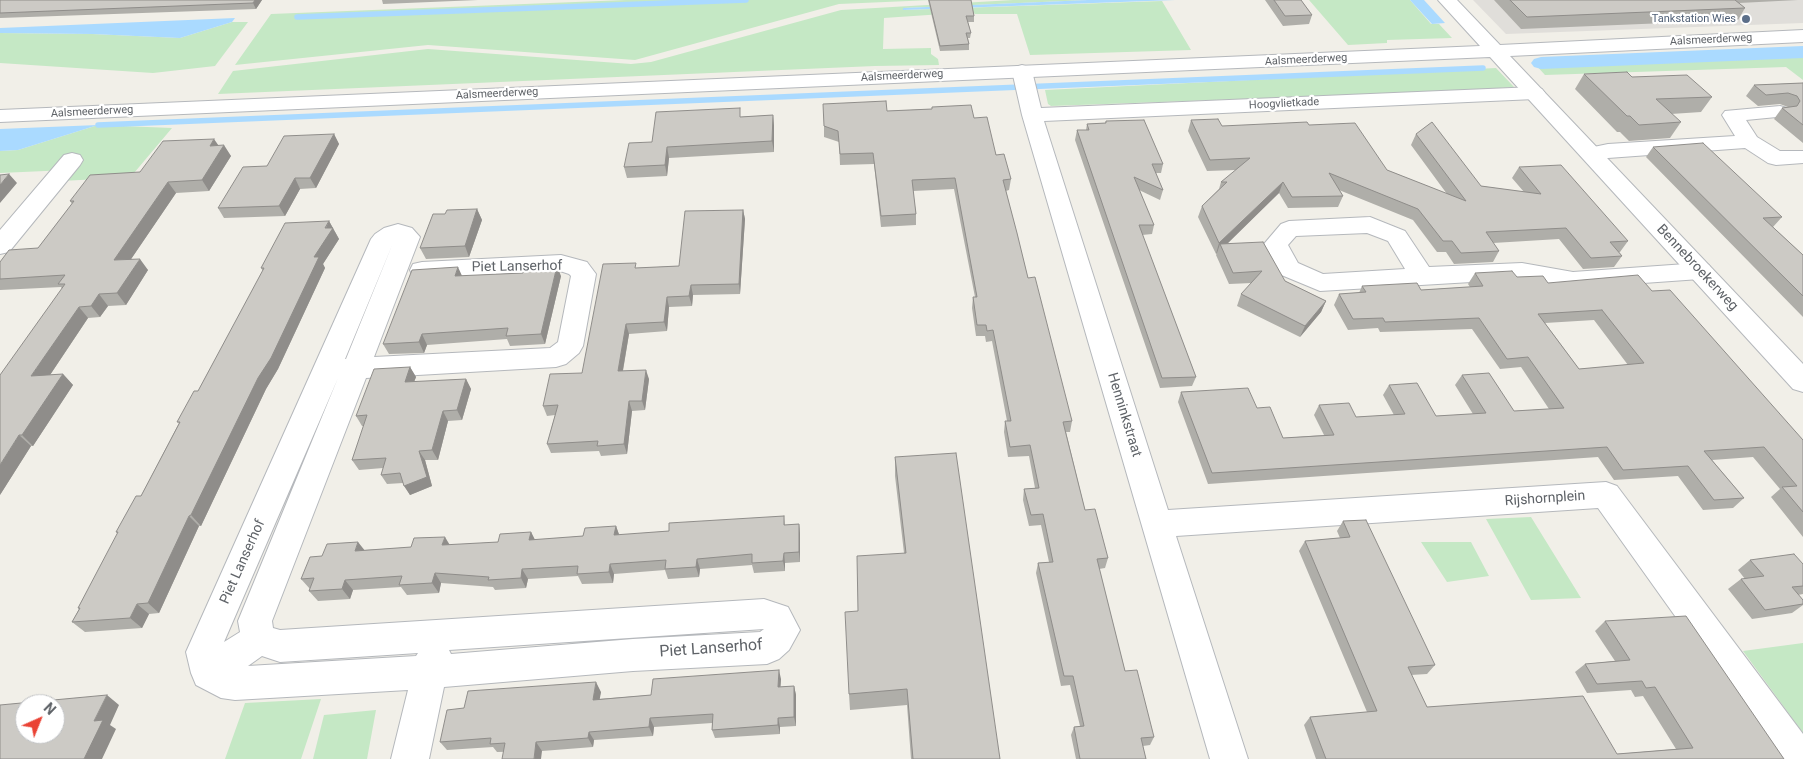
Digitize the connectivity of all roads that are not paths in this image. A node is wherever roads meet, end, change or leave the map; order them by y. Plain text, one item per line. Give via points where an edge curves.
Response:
1 (1447, 0) edge
2 (1803, 36) edge
3 (1495, 51) junction
4 (1026, 90) junction
5 (1535, 92) junction
6 (1780, 112) dead end
7 (0, 116) edge
8 (1749, 141) junction
9 (1592, 154) junction
10 (1800, 157) dead end
11 (72, 160) dead end
12 (0, 246) edge
13 (1700, 271) junction
14 (1422, 276) junction
15 (341, 369) junction
16 (1803, 382) edge
17 (1157, 524) junction
18 (438, 636) junction
19 (258, 639) junction
20 (430, 672) junction
21 (208, 673) junction
22 (410, 759) edge
23 (1229, 759) edge
24 (1799, 759) edge

1 - 3 street, Bennebroekerweg
2 - 3 street, Aalsmeerderweg
3 - 4 street, Aalsmeerderweg
3 - 5 street, Bennebroekerweg
4 - 5 street, Hoogvlietkade
4 - 7 street, Aalsmeerderweg
4 - 17 street, Henninkstraat
5 - 9 street, Bennebroekerweg
6 - 8 street via 1732,115
8 - 9 street
8 - 10 street via 1776,158
9 - 13 street, Bennebroekerweg
11 - 12 street
13 - 14 street via 1573,280 1522,270
13 - 16 street, Bennebroekerweg
14 - 14 street via 1397,236 1370,225 1289,228 1276,244 1288,268 1320,283
15 - 15 street, Piet Lanserhof via 382,272 561,263 578,268 584,274 570,346 556,357
15 - 19 street, Piet Lanserhof via 255,621
15 - 21 street, Piet Lanserhof via 203,652
17 - 23 street, Henninkstraat
17 - 24 street, Rijshornplein via 1606,495
18 - 19 street, Piet Lanserhof via 280,646
18 - 20 street
18 - 20 street, Piet Lanserhof via 764,614 776,618 783,630 767,648 633,655
19 - 21 street
20 - 21 street, Piet Lanserhof via 235,683 221,682
20 - 22 street

